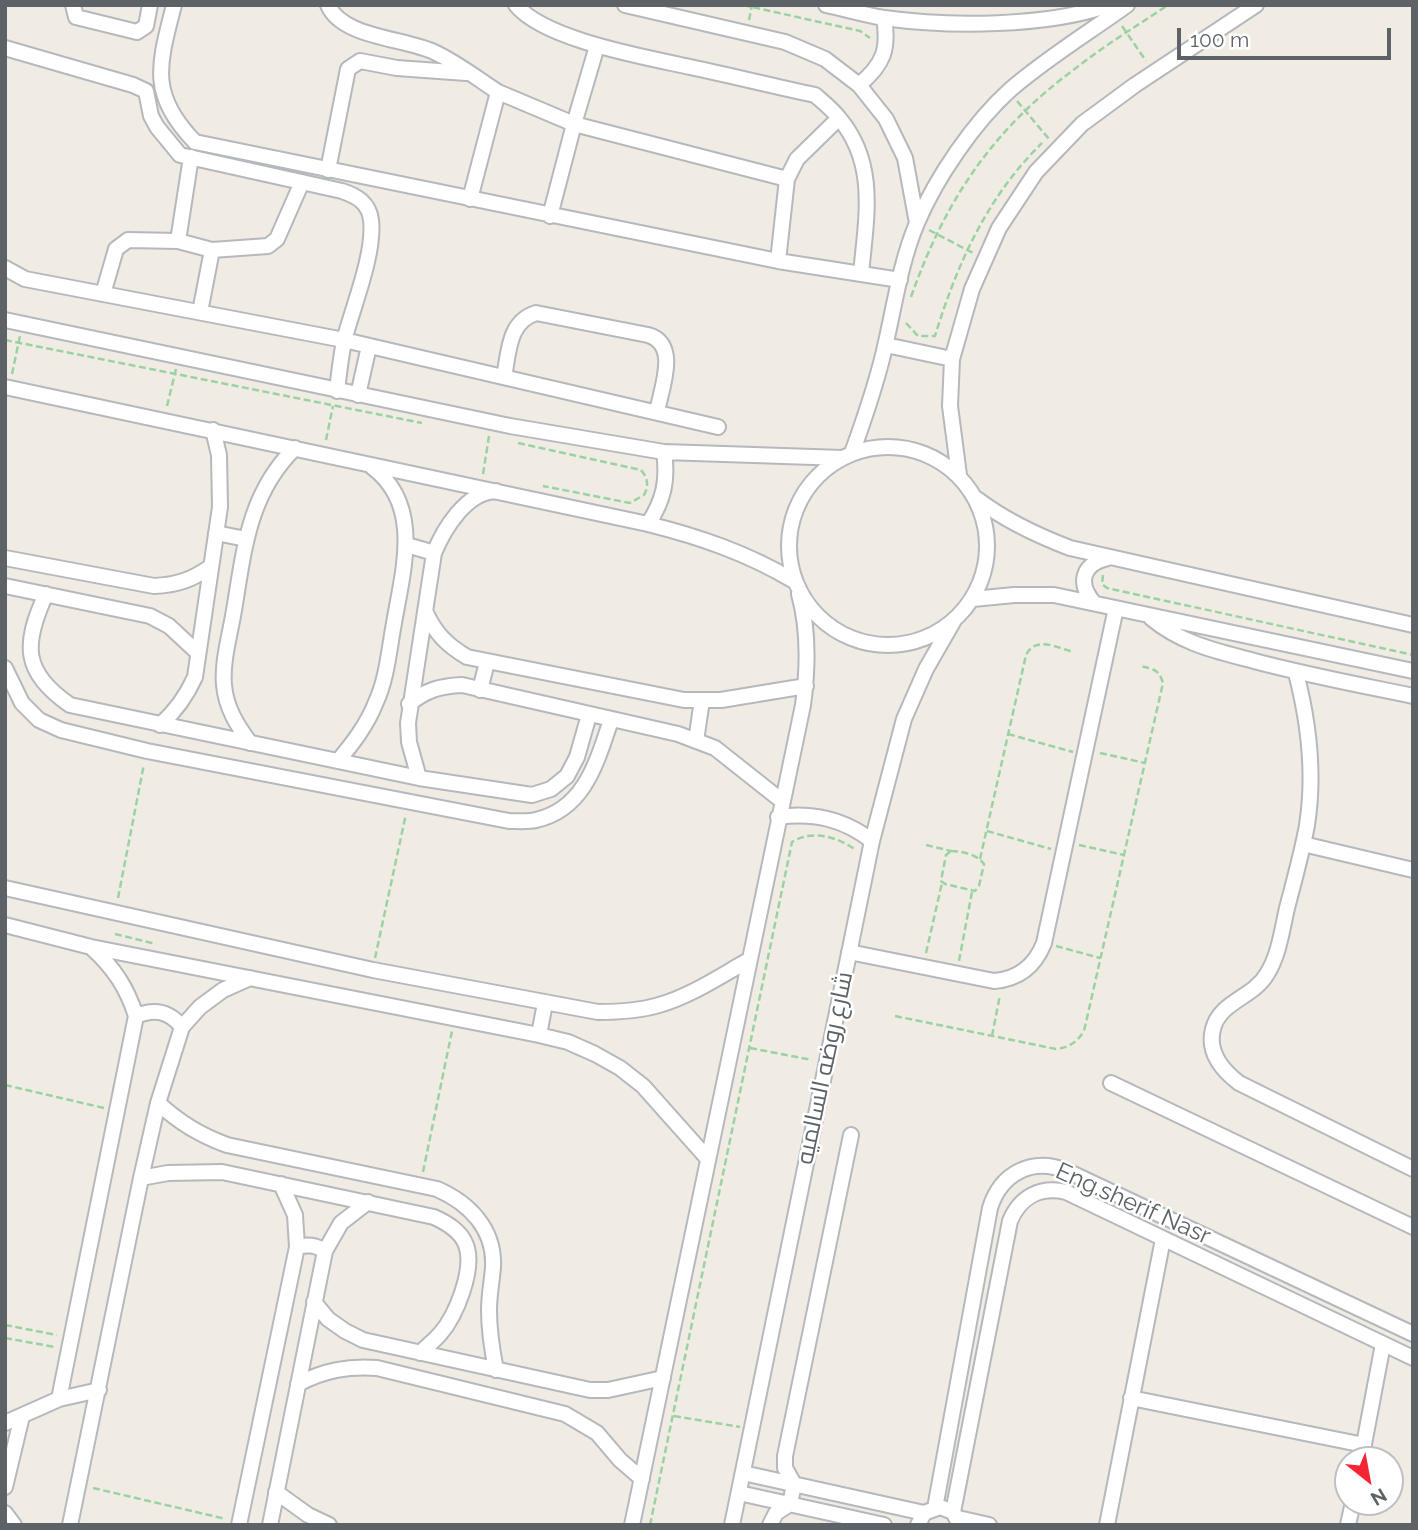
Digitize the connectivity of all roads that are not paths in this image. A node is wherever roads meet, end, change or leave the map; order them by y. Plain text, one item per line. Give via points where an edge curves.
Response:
1 (73, 5) edge
2 (150, 5) edge
3 (174, 5) edge
4 (328, 5) edge
5 (516, 5) edge
6 (625, 5) edge
7 (826, 5) edge
8 (1127, 5) edge
9 (1256, 5) edge
10 (1112, 10) edge
11 (884, 18) junction
12 (597, 46) junction
13 (5, 48) edge
14 (468, 73) junction
15 (859, 85) junction
16 (498, 92) junction
17 (839, 118) junction
18 (574, 124) junction
19 (191, 157) junction
20 (328, 170) junction
21 (787, 179) junction
22 (302, 182) junction
23 (470, 200) junction
24 (550, 216) junction
25 (917, 223) junction
26 (178, 241) junction
27 (212, 250) junction
28 (778, 261) junction
29 (5, 268) edge
30 (861, 274) junction
31 (900, 280) junction
32 (103, 294) junction
33 (200, 312) junction
34 (5, 320) edge
35 (344, 340) junction
36 (886, 345) junction
37 (369, 346) junction
38 (952, 359) junction
39 (504, 377) junction
40 (8, 387) edge
41 (337, 391) junction
42 (358, 395) junction
43 (657, 412) junction
44 (718, 427) dead end
45 (213, 430) junction
46 (295, 448) junction
47 (664, 452) junction
48 (847, 456) junction
49 (369, 464) junction
50 (959, 475) junction
51 (511, 495) junction
52 (975, 496) junction
53 (648, 524) junction
54 (216, 533) junction
55 (246, 539) junction
56 (407, 545) junction
57 (434, 553) junction
58 (5, 558) edge
59 (1108, 565) junction
60 (210, 567) junction
61 (5, 586) edge
62 (797, 587) junction
63 (46, 594) junction
64 (973, 599) junction
65 (1094, 603) junction
66 (1116, 608) junction
67 (426, 613) junction
68 (1150, 617) junction
69 (953, 622) junction
70 (1413, 625) edge
71 (198, 655) junction
72 (225, 662) junction
73 (487, 662) junction
74 (5, 668) edge
75 (1413, 671) edge
76 (1296, 673) junction
77 (806, 686) junction
78 (480, 690) junction
79 (1413, 696) edge
80 (702, 700) junction
81 (410, 704) junction
82 (589, 715) junction
83 (611, 720) junction
84 (160, 725) junction
85 (696, 741) junction
86 (250, 743) junction
87 (338, 761) junction
88 (419, 778) junction
89 (782, 801) junction
90 (778, 817) junction
91 (872, 841) junction
92 (1303, 844) junction
93 (1413, 870) edge
94 (5, 888) edge
95 (5, 925) edge
96 (91, 947) junction
97 (849, 952) junction
98 (749, 960) junction
99 (250, 978) junction
100 (545, 1003) junction
101 (136, 1017) junction
102 (182, 1027) junction
103 (539, 1035) junction
104 (1111, 1083) dead end
105 (159, 1103) junction
106 (851, 1135) dead end
107 (227, 1145) junction
108 (708, 1159) junction
109 (1413, 1170) edge
110 (222, 1172) junction
111 (141, 1178) junction
112 (281, 1184) junction
113 (368, 1202) junction
114 (1413, 1227) edge
115 (1163, 1239) junction
116 (297, 1247) junction
117 (325, 1251) junction
118 (1273, 1268) junction
119 (1264, 1287) junction
120 (314, 1302) junction
121 (1413, 1334) edge
122 (1384, 1344) junction
123 (383, 1346) junction
124 (419, 1353) junction
125 (1413, 1358) edge
126 (377, 1368) junction
127 (496, 1370) junction
128 (663, 1378) junction
129 (298, 1384) junction
130 (99, 1390) junction
131 (1131, 1398) junction
132 (59, 1399) junction
133 (22, 1416) junction
134 (5, 1423) edge
135 (1364, 1445) joint
136 (743, 1473) junction
137 (642, 1479) junction
138 (794, 1484) junction
139 (5, 1487) edge
140 (276, 1492) junction
141 (739, 1493) junction
142 (790, 1503) junction
143 (5, 1513) edge
144 (926, 1515) edge
145 (957, 1518) edge
146 (239, 1524) edge
147 (14, 1525) edge
148 (70, 1525) edge
149 (270, 1525) edge
150 (330, 1525) edge
151 (632, 1525) edge
152 (732, 1525) edge
153 (770, 1525) edge
154 (884, 1525) edge
155 (989, 1525) edge
156 (1107, 1525) edge

1 - 2 street via 76,17 137,32 146,26
3 - 20 street via 159,62 162,94 187,134 195,142
4 - 14 street via 349,27 434,51
5 - 12 street via 556,31
6 - 15 street via 785,42 825,59
7 - 11 street
8 - 10 street
9 - 38 street via 1082,124 1036,172 985,259
10 - 11 street via 978,23
10 - 25 street via 1009,91 974,130
11 - 15 street via 884,56 874,73
12 - 17 street via 815,95
12 - 18 street
13 - 19 street via 146,91 157,127 180,155
14 - 16 street
14 - 20 street via 360,61 348,69
15 - 25 street via 886,119 905,158
16 - 18 street
16 - 23 street
17 - 21 street via 797,159
17 - 30 street via 860,151 868,191
18 - 21 street
18 - 24 street
19 - 22 street
19 - 26 street
20 - 23 street
21 - 28 street
22 - 27 street via 277,239 268,246
22 - 35 street via 356,196 371,219 368,256
23 - 24 street
24 - 28 street
25 - 31 street
26 - 27 street
26 - 32 street via 128,240 116,249
27 - 33 street
28 - 30 street
29 - 32 street via 25,279
30 - 31 street
31 - 36 street
32 - 33 street
33 - 35 street
34 - 41 street
35 - 37 street
35 - 41 street
36 - 38 street
36 - 48 street
37 - 39 street
37 - 42 street
38 - 50 street via 950,406
39 - 43 street
39 - 43 street via 513,332 519,322 536,313 648,335 662,342 666,352
40 - 45 street
41 - 42 street
42 - 47 street
43 - 44 street
45 - 46 street
45 - 54 street via 221,481
46 - 49 street
46 - 55 street via 264,488
47 - 48 street
47 - 53 street via 665,490
48 - 50 street via 898,447 940,461
48 - 62 street via 822,471 795,510 788,557
49 - 51 street
49 - 56 street via 386,477 397,498
50 - 52 street
51 - 53 street
51 - 57 street via 492,491 472,501 456,515
52 - 59 street via 1034,534
52 - 64 street via 985,521 988,548 984,575
53 - 62 street via 762,562
54 - 55 street
54 - 60 street
55 - 72 street
56 - 57 street
56 - 87 street via 384,679 367,723
57 - 67 street
58 - 60 street via 154,586 174,585
59 - 65 street via 1097,561 1087,569 1086,593
59 - 70 street
60 - 71 street
61 - 63 street
62 - 69 street via 817,618 841,635 869,645 899,646 928,638
62 - 77 street via 807,636
63 - 71 street via 150,616 169,626
63 - 84 street via 30,643 34,668 48,691 70,705
64 - 65 street via 1054,595
64 - 69 street
65 - 66 street
66 - 68 street
66 - 97 street via 1044,943 1033,964 993,981
67 - 73 street via 449,646
67 - 81 street
68 - 75 street
68 - 76 street via 1184,641
69 - 91 street, شارع روضه السالميه via 904,719
71 - 72 street
71 - 84 street via 187,695
72 - 86 street via 228,706
73 - 78 street
73 - 80 street via 684,701
74 - 83 street via 22,703 39,720 61,730 509,821 537,820 563,808 584,789
76 - 79 street
76 - 92 street via 1310,748 1310,800
77 - 80 street
77 - 89 street
78 - 81 street via 442,685
78 - 82 street
80 - 85 street
81 - 88 street via 410,742
82 - 83 street
82 - 88 street via 577,757 567,776 551,789 511,794
83 - 85 street
84 - 86 street
85 - 89 street via 715,748
86 - 87 street
87 - 88 street
89 - 90 street
90 - 91 street via 821,817
90 - 98 street
91 - 97 street, شارع روضه السالميه
92 - 93 street
92 - 109 street via 1271,967 1256,989 1216,1019 1211,1035 1214,1054 1230,1076 1251,1090
94 - 100 street via 373,971
95 - 96 street
96 - 99 street
96 - 101 street via 122,982
97 - 136 street, شارع روضه السالميه
98 - 100 street via 659,1005 598,1012
98 - 108 street
99 - 102 street via 223,990
99 - 103 street
100 - 103 street
101 - 102 street via 146,1012 167,1013
101 - 132 street
102 - 105 street
103 - 108 street via 577,1046 620,1068 643,1086
104 - 114 street
105 - 107 street via 201,1136
105 - 111 street
106 - 138 street via 785,1456
107 - 110 street
107 - 127 street via 437,1189 471,1209 491,1244 489,1308
108 - 128 street
110 - 111 street
110 - 112 street
111 - 130 street
112 - 113 street
112 - 116 street via 295,1215
113 - 117 street via 341,1223
113 - 124 street via 448,1223 466,1245 469,1261 452,1317
115 - 119 street
115 - 131 street
115 - 145 street via 1066,1192 1036,1193 1020,1204 1010,1221
116 - 117 street via 307,1244
116 - 146 street
117 - 120 street
118 - 119 street
118 - 121 street, Eng.sherif Nasr
118 - 144 street, Eng.sherif Nasr via 1057,1167 1035,1166 1014,1173 998,1188 990,1209
119 - 122 street
120 - 123 street via 345,1331
120 - 129 street
122 - 125 street
122 - 135 street
123 - 124 street
123 - 126 street
124 - 127 street
126 - 129 street via 336,1368
126 - 137 street via 565,1414 597,1433
127 - 128 street via 590,1390
128 - 137 street
129 - 140 street
130 - 132 street
130 - 148 street
131 - 135 street
131 - 156 street
132 - 133 street
133 - 134 street
133 - 139 street
136 - 138 street
136 - 141 street, شارع روضه السالميه
137 - 151 street
138 - 142 street
138 - 144 street
140 - 149 street
140 - 150 street
141 - 142 street
141 - 152 street, شارع روضه السالميه
142 - 153 street via 776,1513
142 - 154 street
143 - 147 street
144 - 145 street via 944,1508
145 - 155 street

